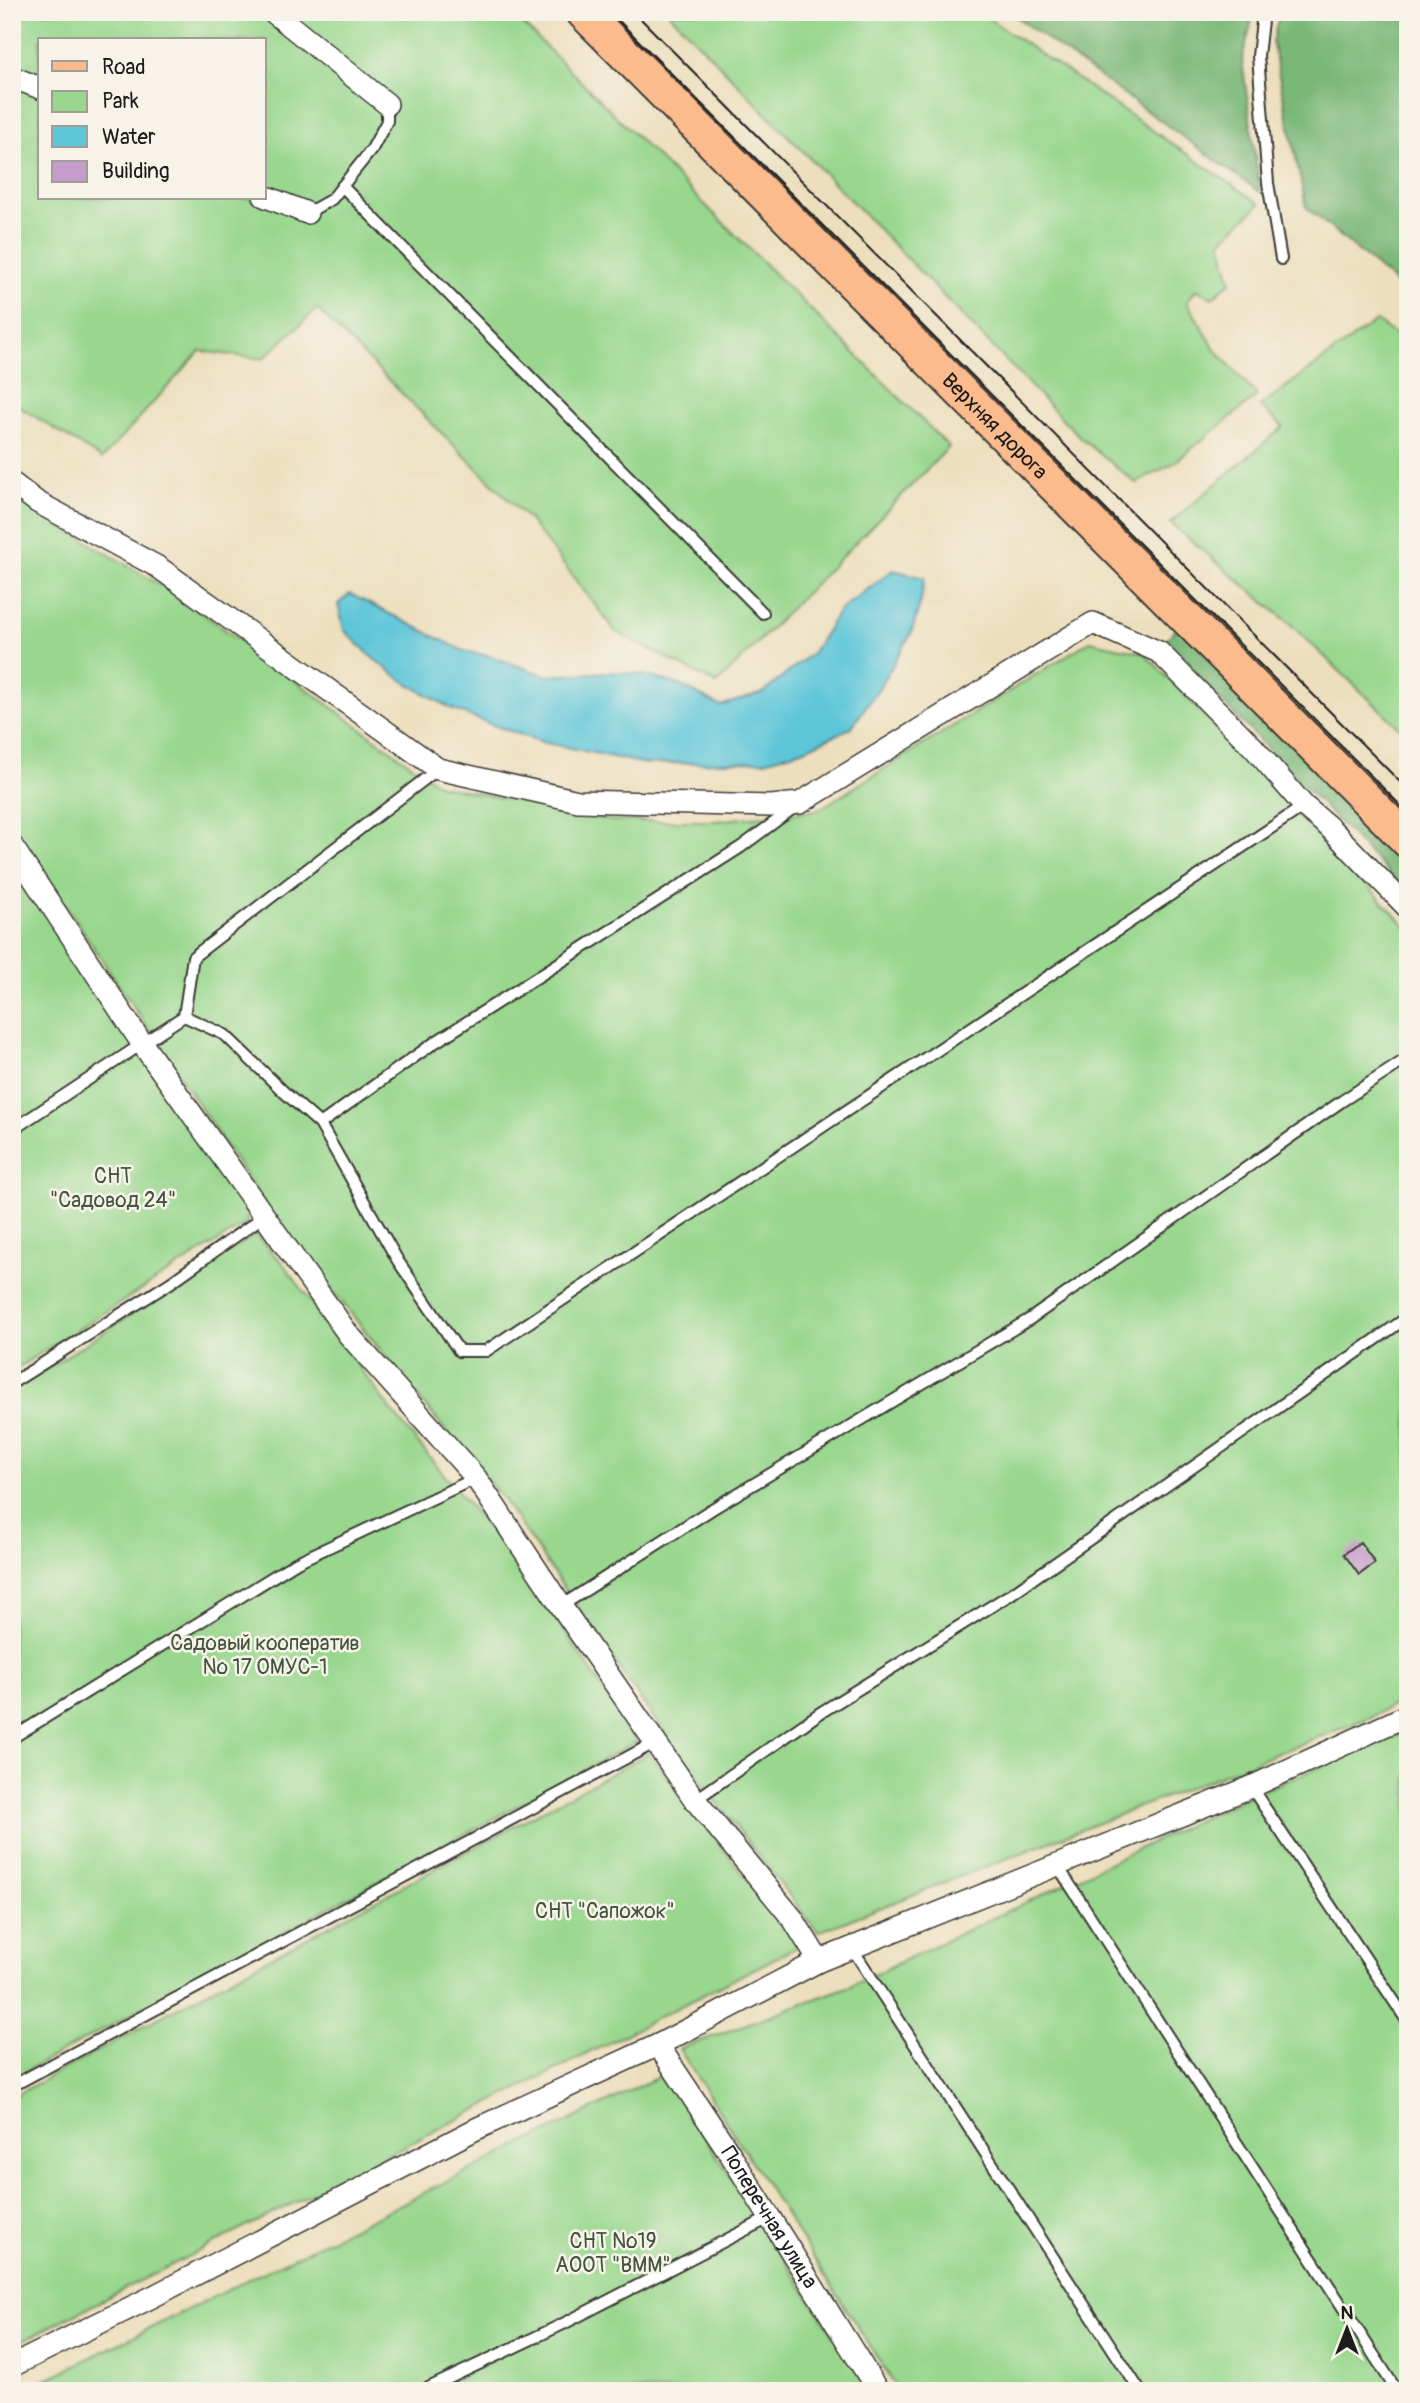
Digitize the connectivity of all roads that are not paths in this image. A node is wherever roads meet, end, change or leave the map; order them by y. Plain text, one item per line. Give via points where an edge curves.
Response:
1 (273, 12) edge
2 (583, 12) edge
3 (1264, 12) edge
4 (12, 77) edge
5 (38, 87) edge
6 (387, 104) joint
7 (342, 186) junction
8 (266, 196) edge
9 (307, 213) joint
10 (1281, 259) dead end
11 (12, 483) edge
12 (763, 613) dead end
13 (438, 768) junction
14 (800, 803) junction
15 (1304, 806) junction
16 (1408, 841) edge
17 (12, 846) edge
18 (19, 869) edge
19 (1408, 908) edge
20 (184, 1016) junction
21 (143, 1045) junction
22 (1408, 1058) edge
23 (320, 1124) junction
24 (12, 1130) edge
25 (264, 1216) junction
26 (1408, 1317) edge
27 (12, 1383) edge
28 (476, 1478) junction
29 (561, 1606) junction
30 (1408, 1715) edge
31 (12, 1738) edge
32 (656, 1742) junction
33 (1251, 1787) junction
34 (695, 1800) junction
35 (1057, 1865) junction
36 (852, 1948) junction
37 (820, 1961) junction
38 (1408, 2022) edge
39 (658, 2045) junction
40 (12, 2086) edge
41 (769, 2218) junction
42 (12, 2366) edge
43 (422, 2391) edge
44 (877, 2391) edge
45 (1140, 2391) edge
46 (1397, 2391) edge

1 - 6 street
2 - 16 main road, Верхняя дорога
3 - 10 lane via 1258,56 1268,184
4 - 5 street
6 - 7 lane via 387,121 372,149
7 - 9 lane via 332,199
7 - 12 lane
8 - 9 street
11 - 13 street via 37,502 158,567
13 - 14 street via 578,801
13 - 20 lane via 193,957
14 - 15 street via 1093,624 1159,652
14 - 23 lane via 741,847 434,1043
15 - 19 street
15 - 23 lane via 486,1351 459,1351 398,1261
17 - 18 street
18 - 21 street
20 - 21 lane
20 - 23 lane via 225,1035
21 - 24 lane
21 - 25 street
22 - 29 lane via 1031,1319 712,1509
25 - 27 lane via 170,1283
25 - 28 street via 348,1334
26 - 34 lane via 1011,1594 820,1713
28 - 29 street
28 - 31 lane via 297,1562
29 - 32 street
30 - 33 street
32 - 34 street
32 - 40 lane
33 - 35 street
33 - 38 lane
34 - 37 street via 793,1919
35 - 36 street
35 - 46 lane
36 - 37 street
36 - 45 lane
37 - 39 street
39 - 41 street, Поперечная улица
39 - 42 street via 476,2129
41 - 43 lane
41 - 44 street, Поперечная улица

